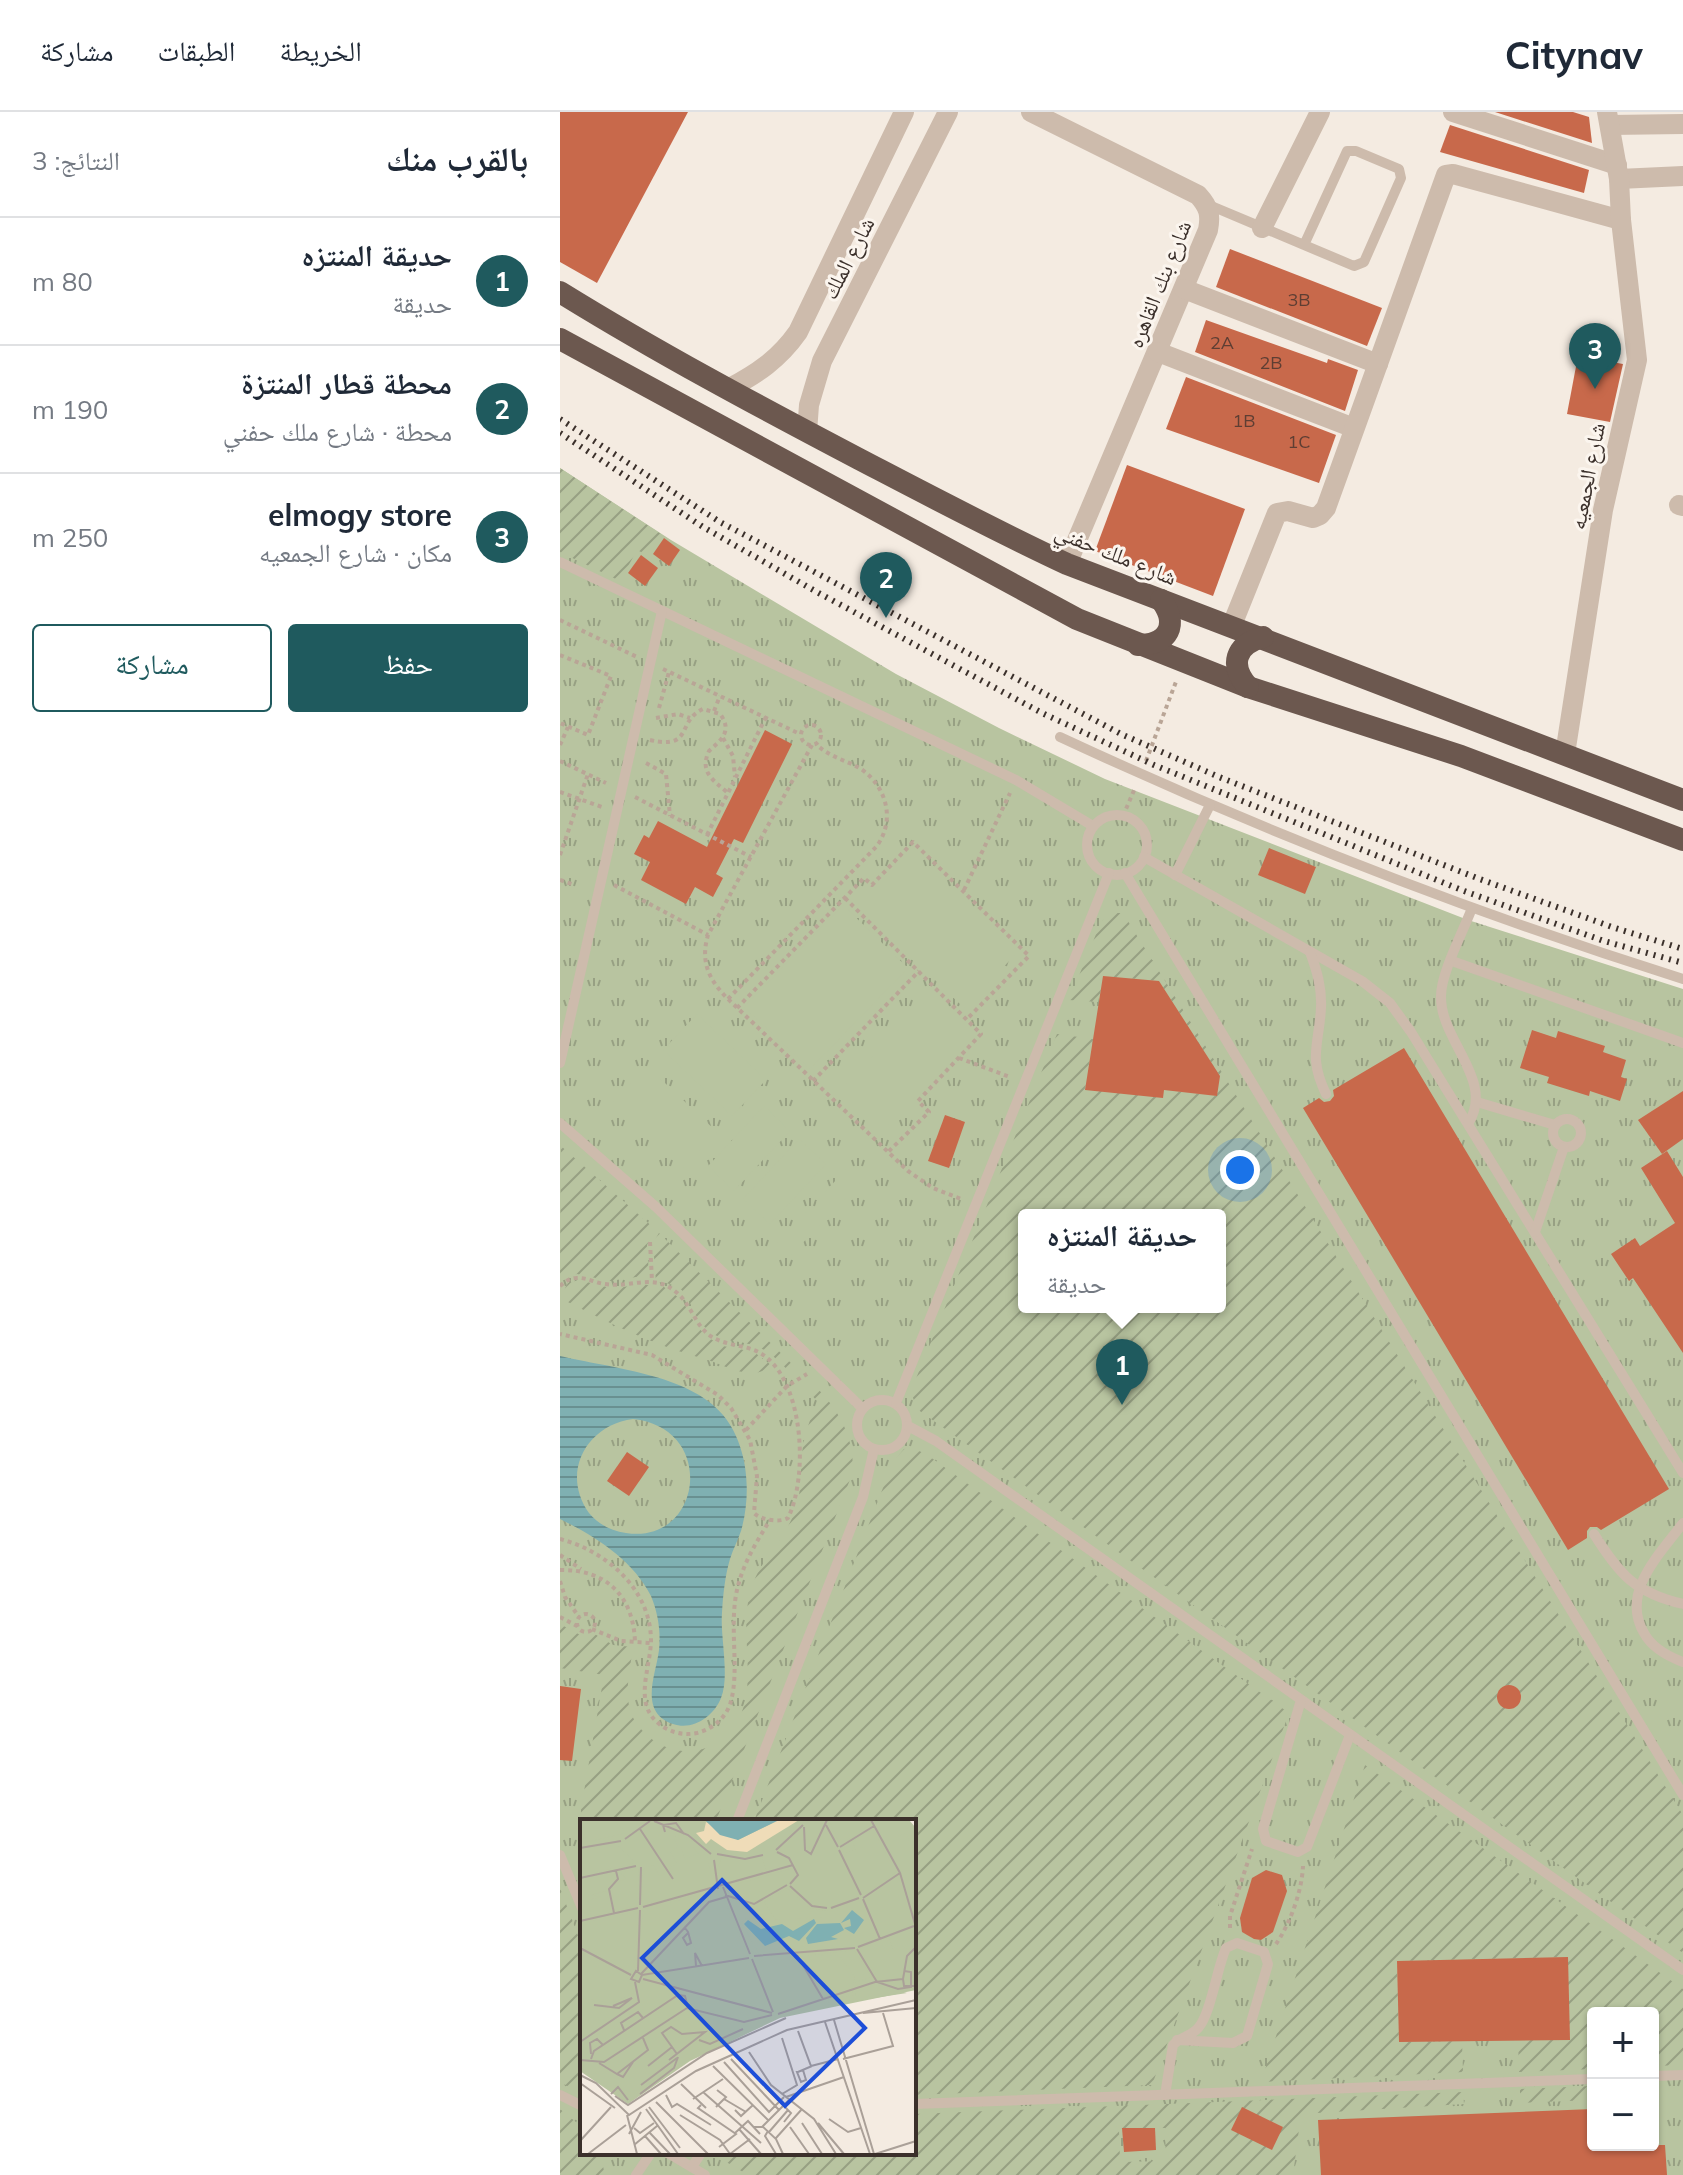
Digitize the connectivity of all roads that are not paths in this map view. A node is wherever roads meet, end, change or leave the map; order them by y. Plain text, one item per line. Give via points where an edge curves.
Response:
1 (904, 112) edge
2 (948, 112) edge
3 (1031, 112) edge
4 (1320, 112) edge
5 (1453, 112) edge
6 (1609, 118) edge
7 (1683, 124) edge
8 (1618, 172) junction
9 (1683, 176) edge
10 (1207, 205) junction
11 (1621, 220) junction
12 (1262, 228) junction
13 (1304, 245) junction
14 (1184, 289) junction
15 (560, 292) edge
16 (560, 339) edge
17 (1158, 352) junction
18 (1378, 364) junction
19 (728, 389) junction
20 (1354, 428) junction
21 (807, 432) junction
22 (560, 562) edge
23 (1067, 564) junction
24 (1161, 600) junction
25 (662, 611) junction
26 (1232, 625) junction
27 (1263, 637) junction
28 (1138, 645) junction
29 (1248, 687) junction
30 (1060, 737) dead end
31 (1565, 754) junction
32 (1683, 800) edge
33 (1210, 805) junction
34 (1093, 826) junction
35 (1683, 840) edge
36 (1144, 857) junction
37 (1109, 873) junction
38 (1125, 873) junction
39 (1175, 875) junction
40 (1472, 908) junction
41 (1310, 952) junction
42 (1452, 961) junction
43 (1683, 979) edge
44 (1683, 1043) edge
45 (560, 1063) edge
46 (1326, 1094) dead end
47 (1477, 1102) junction
48 (560, 1123) edge
49 (1468, 1124) junction
50 (1555, 1125) junction
51 (1564, 1147) junction
52 (1535, 1232) junction
53 (896, 1403) junction
54 (862, 1408) junction
55 (908, 1426) junction
56 (874, 1449) junction
57 (1683, 1473) edge
58 (1683, 1523) edge
59 (1594, 1534) dead end
60 (1638, 1588) junction
61 (1683, 1604) edge
62 (1683, 1662) edge
63 (1301, 1700) junction
64 (1350, 1735) junction
65 (1683, 1795) edge
66 (738, 1819) edge
67 (560, 1855) edge
68 (580, 1903) edge
69 (1683, 1970) edge
70 (1177, 2040) junction
71 (1683, 2075) edge
72 (1659, 2076) edge
73 (1587, 2079) edge
74 (560, 2095) edge
75 (1165, 2095) junction
76 (916, 2104) edge
77 (580, 2105) edge
78 (650, 2155) edge
79 (671, 2155) edge
80 (700, 2155) edge
81 (692, 2167) junction
82 (636, 2175) edge
83 (705, 2175) edge

1 - 19 street, شارع الملك via 798,332 767,367
2 - 21 street, شارع الملك via 822,361
3 - 10 street, شارع بنك القاهره via 1198,195
4 - 12 street
5 - 8 street
6 - 7 street
6 - 8 street, شارع الجمعيه
8 - 9 street
8 - 11 street, شارع الجمعيه
10 - 12 lane
10 - 14 street, شارع بنك القاهره via 1208,230
11 - 18 street via 1448,173
11 - 31 street, شارع الجمعيه via 1637,360 1606,497
12 - 13 lane
13 - 13 lane via 1360,266 1401,178 1399,169 1347,151
14 - 17 street, شارع بنك القاهره
14 - 18 street
15 - 19 highway, شارع ملك حفني
16 - 28 highway via 1012,585
17 - 20 street
17 - 23 street, شارع بنك القاهره
18 - 20 street
19 - 21 highway, شارع ملك حفني
20 - 26 street via 1320,515 1277,513
21 - 23 highway, شارع ملك حفني
22 - 25 lane
23 - 24 highway, شارع ملك حفني
24 - 26 highway, شارع ملك حفني
24 - 28 highway via 1169,611 1164,637 1152,645
25 - 34 lane via 1016,780
25 - 45 lane
26 - 27 highway, شارع ملك حفني
27 - 29 highway via 1249,641 1236,663
27 - 31 highway, شارع ملك حفني
28 - 29 highway
29 - 35 highway via 1461,756
30 - 33 lane
31 - 32 highway, شارع ملك حفني
33 - 39 lane
33 - 40 lane
34 - 36 lane via 1106,817 1123,816 1141,827
34 - 37 lane via 1087,850
36 - 38 lane
36 - 39 lane
37 - 38 lane
37 - 53 lane
38 - 65 lane
39 - 41 lane
40 - 42 lane
40 - 43 lane
41 - 46 lane via 1321,991 1315,1057
41 - 49 lane via 1390,1003
42 - 44 lane
42 - 47 lane via 1442,986 1442,1005
47 - 49 lane
47 - 50 lane
48 - 54 lane via 656,1207
49 - 52 lane
50 - 51 lane via 1554,1138
50 - 51 lane via 1572,1119 1580,1128 1576,1145
51 - 52 lane
52 - 57 lane
53 - 54 lane via 882,1399
53 - 55 lane
54 - 56 lane via 857,1428
55 - 56 lane via 897,1446
55 - 63 lane
56 - 66 lane via 863,1497
58 - 60 lane
59 - 60 lane via 1618,1571
60 - 61 lane
60 - 62 lane via 1637,1614 1645,1636
63 - 64 lane
63 - 64 lane via 1262,1833 1270,1843 1294,1851 1308,1845
64 - 69 lane
67 - 68 lane
70 - 70 lane via 1203,2021 1224,1952 1232,1943 1266,1954 1268,1964 1247,2036 1233,2043
70 - 75 lane
71 - 72 lane
73 - 75 lane
74 - 77 lane
75 - 76 lane
78 - 82 lane
79 - 81 lane
80 - 81 lane
81 - 83 lane

